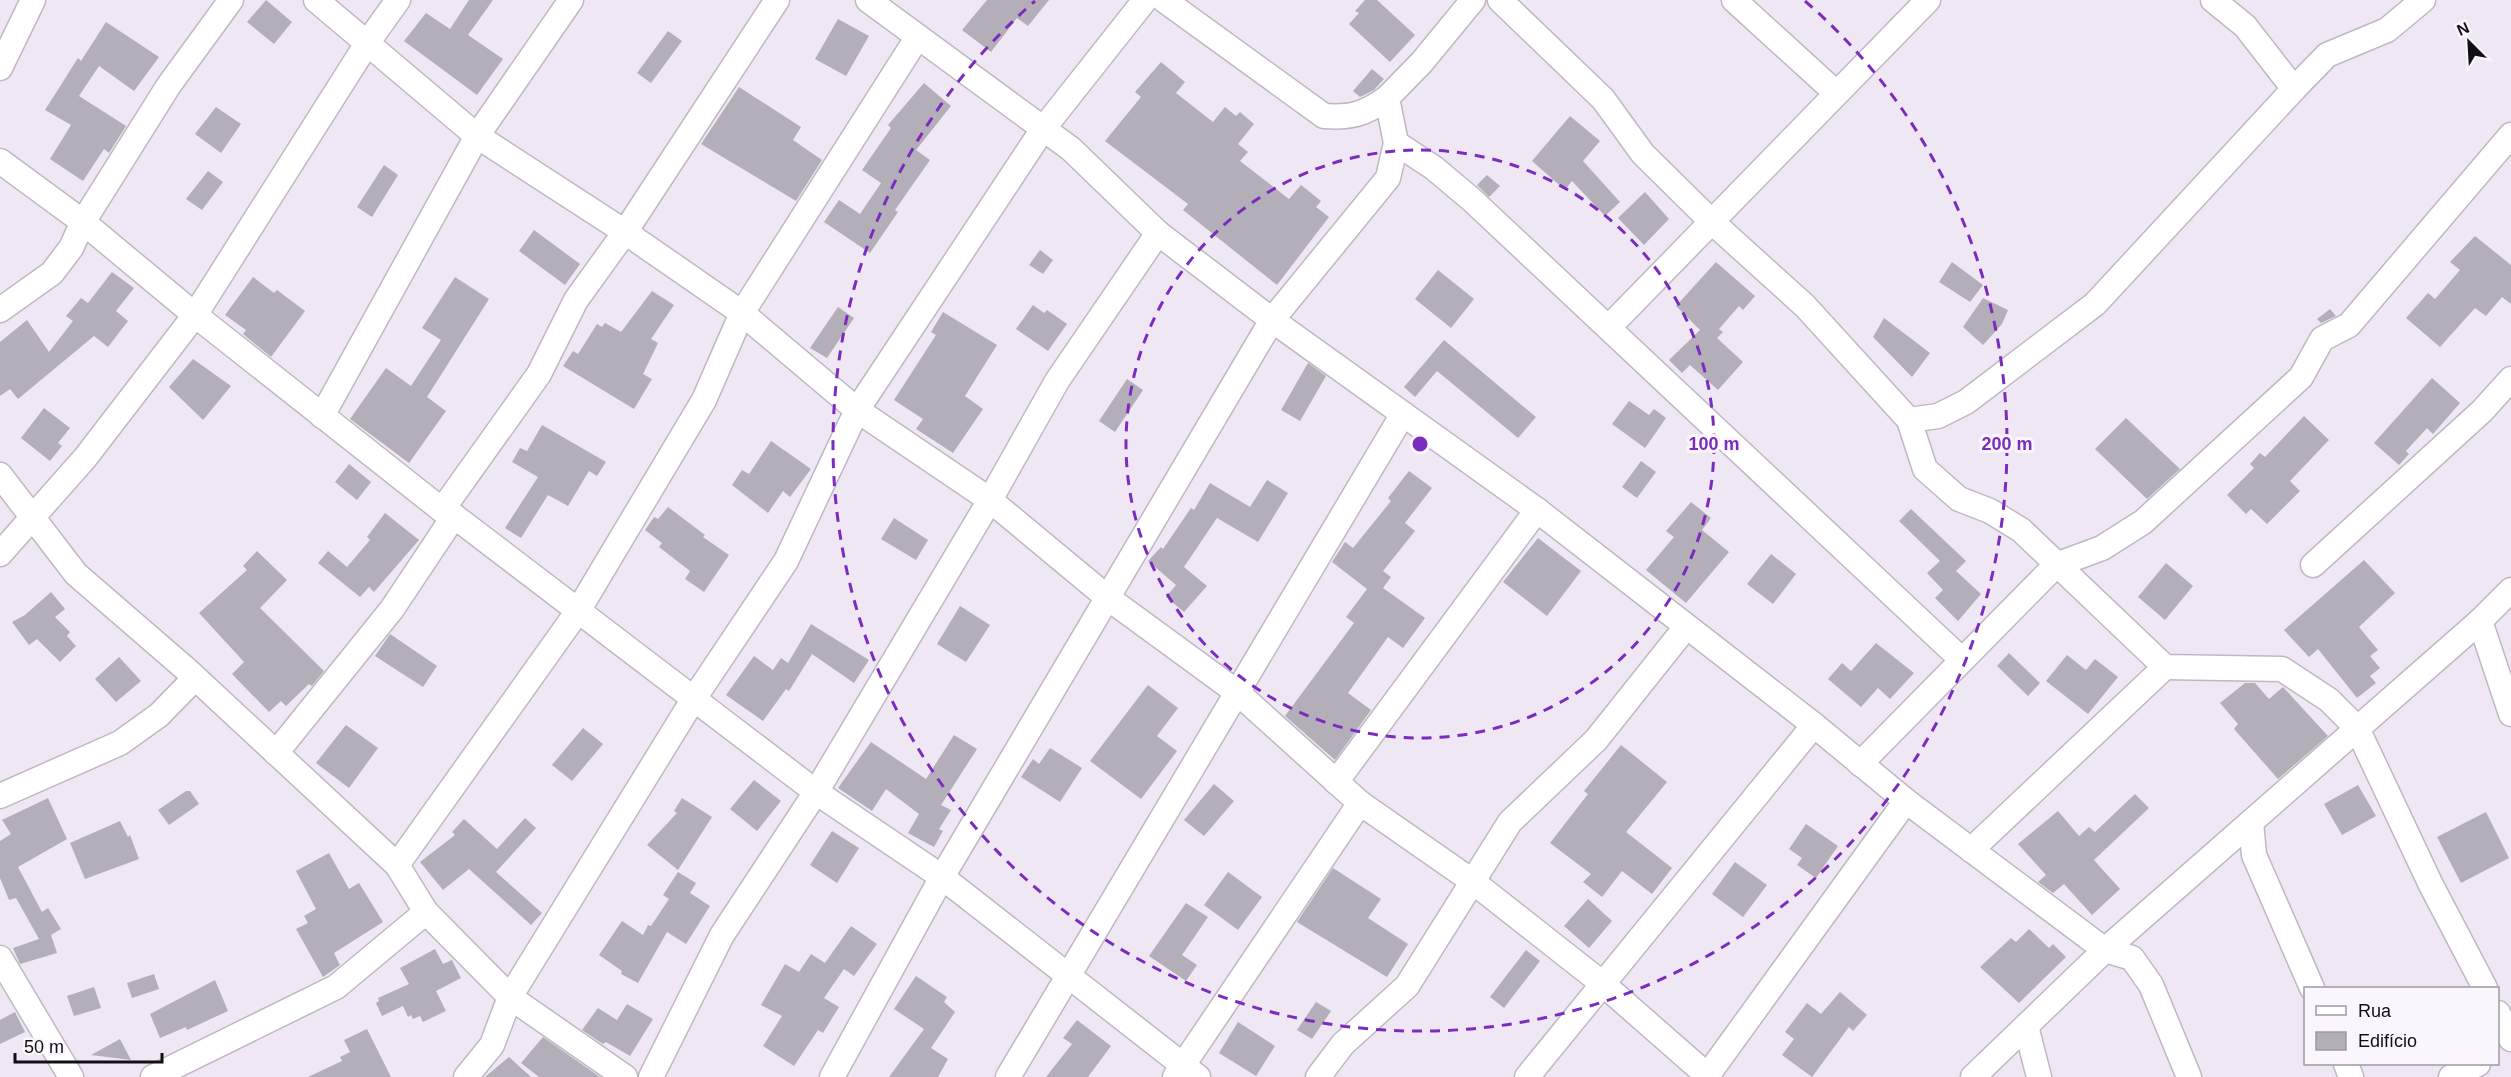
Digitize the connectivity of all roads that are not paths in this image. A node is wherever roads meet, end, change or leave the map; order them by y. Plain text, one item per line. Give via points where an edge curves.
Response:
1 (33, 0) edge
2 (231, 0) edge
3 (316, 0) edge
4 (398, 0) edge
5 (571, 0) edge
6 (777, 0) edge
7 (868, 0) edge
8 (1145, 0) edge
9 (1164, 0) edge
10 (1473, 0) edge
11 (1500, 0) edge
12 (1734, 0) edge
13 (1928, 0) edge
14 (2213, 0) edge
15 (2423, 0) edge
16 (917, 38) junction
17 (368, 42) junction
18 (0, 68) edge
19 (2295, 89) junction
20 (1835, 92) junction
21 (1387, 98) junction
22 (1043, 129) junction
23 (2511, 135) edge
24 (477, 136) junction
25 (1396, 143) junction
26 (0, 161) edge
27 (1711, 221) junction
28 (83, 222) junction
29 (625, 232) junction
30 (1158, 233) junction
31 (0, 310) edge
32 (742, 313) junction
33 (195, 315) junction
34 (1272, 320) junction
35 (1609, 327) junction
36 (2511, 379) edge
37 (857, 410) junction
38 (1403, 414) junction
39 (322, 416) junction
40 (1909, 420) junction
41 (0, 475) edge
42 (990, 500) junction
43 (1537, 510) junction
44 (448, 513) junction
45 (33, 516) junction
46 (0, 554) edge
47 (2056, 565) junction
48 (2313, 565) dead end
49 (2511, 590) edge
50 (1108, 598) junction
51 (578, 611) junction
52 (2480, 621) junction
53 (1686, 627) junction
54 (1962, 660) junction
55 (2165, 667) junction
56 (195, 678) junction
57 (1238, 693) junction
58 (693, 700) junction
59 (2511, 714) edge
60 (1814, 725) junction
61 (2357, 728) junction
62 (276, 753) junction
63 (1860, 764) junction
64 (1336, 782) junction
65 (816, 792) junction
66 (0, 796) edge
67 (1906, 801) junction
68 (1360, 803) junction
69 (2251, 822) junction
70 (1971, 850) junction
71 (397, 865) junction
72 (942, 877) junction
73 (1472, 881) junction
74 (426, 912) junction
75 (2105, 950) junction
76 (3, 969) edge
77 (1067, 976) junction
78 (1603, 984) junction
79 (2312, 987) edge
80 (2484, 987) edge
81 (510, 997) junction
82 (2499, 1015) edge
83 (2026, 1026) junction
84 (2511, 1039) edge
85 (2476, 1065) edge
86 (1186, 1073) edge
87 (1708, 1076) edge
88 (71, 1077) edge
89 (153, 1077) edge
90 (466, 1077) edge
91 (625, 1077) edge
92 (651, 1077) edge
93 (832, 1077) edge
94 (1008, 1077) edge
95 (1318, 1077) edge
96 (1527, 1077) edge
97 (1973, 1077) edge
98 (2039, 1077) edge
99 (2189, 1077) edge
100 (2451, 1077) edge

1 - 18 street
2 - 28 street via 169,85
3 - 17 street
4 - 17 street
5 - 24 street
6 - 29 street
7 - 16 street
8 - 22 street
9 - 21 street via 1324,116 1348,117
10 - 21 street
11 - 27 street via 1603,99 1643,154
12 - 20 street
13 - 20 street
14 - 19 street via 2245,26
15 - 19 street via 2387,30 2327,55
16 - 22 street
16 - 32 street
17 - 24 street
17 - 33 street
19 - 40 street via 2095,304 1966,402 1938,416
20 - 27 street
21 - 25 street
22 - 30 street via 1071,149
22 - 37 street
23 - 47 street via 2349,325 2322,339 2301,377 2142,522 2102,548
24 - 29 street
24 - 39 street
25 - 34 street via 1388,178
25 - 35 street via 1472,200
26 - 28 street
27 - 35 street
27 - 40 street via 1805,306
28 - 31 street via 71,248 52,273
28 - 33 street
29 - 32 street
29 - 44 street via 576,300 539,374
30 - 34 street
30 - 42 street via 1056,381
32 - 37 street
32 - 51 street via 704,400
33 - 39 street
33 - 45 street via 85,458
34 - 38 street
34 - 50 street
35 - 54 street
36 - 48 street via 2482,411
37 - 42 street
37 - 58 street via 786,561
38 - 43 street
38 - 57 street
39 - 44 street
40 - 47 street via 1925,469 1959,499 1990,511 2021,530
41 - 45 street
42 - 50 street
42 - 65 street
43 - 53 street
43 - 64 street
44 - 51 street
44 - 62 street via 392,609
45 - 46 street
45 - 56 street via 75,574
47 - 54 street
47 - 55 street
49 - 52 street
50 - 57 street
50 - 72 street
51 - 58 street
51 - 71 street
52 - 59 street
52 - 61 street
53 - 60 street
53 - 73 street via 1596,740 1510,822
54 - 63 street
55 - 61 street via 2282,669 2330,700
55 - 70 street
56 - 62 street
56 - 66 street via 159,715 120,743
57 - 64 street
57 - 77 street
58 - 65 street
58 - 81 street
60 - 63 street
60 - 78 street
61 - 69 street
61 - 80 street
62 - 71 street
63 - 67 street
64 - 68 street
65 - 72 street
65 - 92 street via 722,935
67 - 70 street
67 - 87 street
68 - 73 street
68 - 86 street
69 - 75 street
69 - 79 street via 2254,855
70 - 75 street
71 - 74 street
72 - 77 street
72 - 93 street
73 - 78 street
73 - 95 street via 1407,986 1343,1044
74 - 81 street
74 - 89 street via 336,987
75 - 83 street
75 - 99 street via 2132,958 2151,985
76 - 88 street
77 - 86 street
77 - 94 street
78 - 87 street
78 - 96 street
81 - 90 street via 492,1045
81 - 91 street
82 - 84 street
83 - 97 street
83 - 98 street
85 - 100 street

